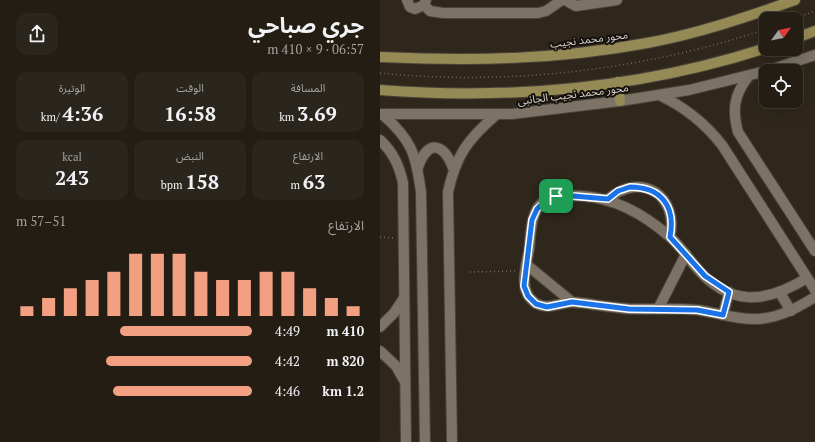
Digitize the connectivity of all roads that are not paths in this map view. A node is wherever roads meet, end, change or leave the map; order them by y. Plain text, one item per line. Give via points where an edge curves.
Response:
1 (407, 0) edge
2 (564, 0) edge
3 (617, 0) edge
4 (796, 0) edge
5 (425, 3) edge
6 (815, 30) edge
7 (803, 35) edge
8 (759, 50) edge
9 (815, 55) edge
10 (380, 57) edge
11 (788, 64) edge
12 (759, 74) edge
13 (748, 77) junction
14 (618, 82) junction
15 (380, 90) edge
16 (659, 95) junction
17 (620, 101) junction
18 (382, 115) edge
19 (496, 115) junction
20 (380, 140) edge
21 (418, 167) junction
22 (454, 168) junction
23 (608, 199) junction
24 (670, 237) junction
25 (815, 251) edge
26 (686, 254) junction
27 (526, 268) junction
28 (807, 278) junction
29 (815, 290) edge
30 (729, 292) junction
31 (780, 293) junction
32 (815, 297) edge
33 (404, 298) junction
34 (572, 302) junction
35 (658, 309) junction
36 (791, 311) junction
37 (723, 315) junction
38 (380, 327) edge
39 (380, 351) edge
40 (405, 382) junction
41 (404, 440) edge
42 (425, 442) edge
43 (452, 442) edge

1 - 5 street via 410,7 415,9
2 - 3 street via 576,6
2 - 5 street via 538,13 442,13 430,11
4 - 10 main road, محور محمد نجيب via 726,23 648,43 606,50 499,59
6 - 7 main road
8 - 14 main road via 707,65
9 - 11 street, محور محمد نجيب الجانبى
12 - 13 street, محور محمد نجيب الجانبى
13 - 16 street, محور محمد نجيب الجانبى
13 - 25 street via 739,88 734,102 734,118 738,132
14 - 15 main road via 492,93
14 - 17 main road
16 - 17 street, محور محمد نجيب الجانبى
16 - 28 street via 694,115 722,145
17 - 19 street, محور محمد نجيب الجانبى
18 - 19 street, محور محمد نجيب الجانبى
18 - 21 street via 403,135 411,147
19 - 22 street via 464,148
20 - 33 street via 392,152 403,183
21 - 22 street via 422,155 428,149 436,148 444,150
21 - 42 street via 421,192
22 - 43 street via 448,192
23 - 24 street via 645,218
23 - 24 street via 618,191 630,187 643,187 655,192 664,200 671,212 673,224
23 - 27 street via 556,196 545,201 537,209 532,220
24 - 26 street
26 - 30 street via 705,276
26 - 35 street
27 - 34 street
27 - 34 street via 524,286 528,296 536,304 547,307
28 - 29 street
28 - 31 street
30 - 31 street via 754,297
30 - 37 street
31 - 36 street
32 - 36 street
33 - 38 street
33 - 40 street
34 - 35 street via 629,309
35 - 37 street via 697,310
36 - 37 street via 758,319
39 - 40 street via 396,366
40 - 41 street

